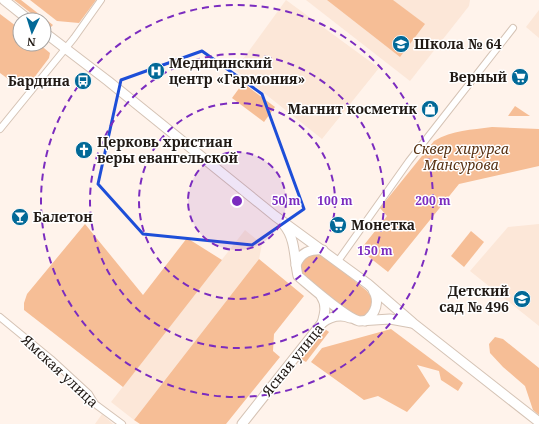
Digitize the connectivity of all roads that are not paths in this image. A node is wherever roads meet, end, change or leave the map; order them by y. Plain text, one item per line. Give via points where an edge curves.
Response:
1 (4, 0) edge
2 (101, 0) edge
3 (19, 12) edge
4 (514, 28) dead end
5 (52, 38) edge
6 (66, 49) junction
7 (0, 129) edge
8 (275, 216) junction
9 (323, 250) junction
10 (338, 261) junction
11 (296, 265) junction
12 (371, 287) junction
13 (318, 292) junction
14 (1, 318) edge
15 (354, 320) junction
16 (365, 321) junction
17 (322, 323) junction
18 (413, 323) junction
19 (539, 422) edge
20 (122, 424) edge
21 (242, 424) edge

1 - 3 street
2 - 6 street
4 - 10 street via 409,161
5 - 6 street
6 - 7 street
6 - 8 street
8 - 9 street
8 - 11 street via 290,234
9 - 10 street
9 - 11 street via 310,250 304,253
10 - 12 street
11 - 13 street via 298,276
12 - 16 street via 375,292 376,307 371,317
12 - 18 street
13 - 15 street
13 - 17 street via 325,305
14 - 20 street, Ямская улица via 51,358 89,394 95,404
15 - 16 street, Ясная улица
15 - 17 street, Ясная улица via 343,316 332,317
16 - 18 street, Ясная улица via 390,319
17 - 21 street, Ясная улица
18 - 19 street

